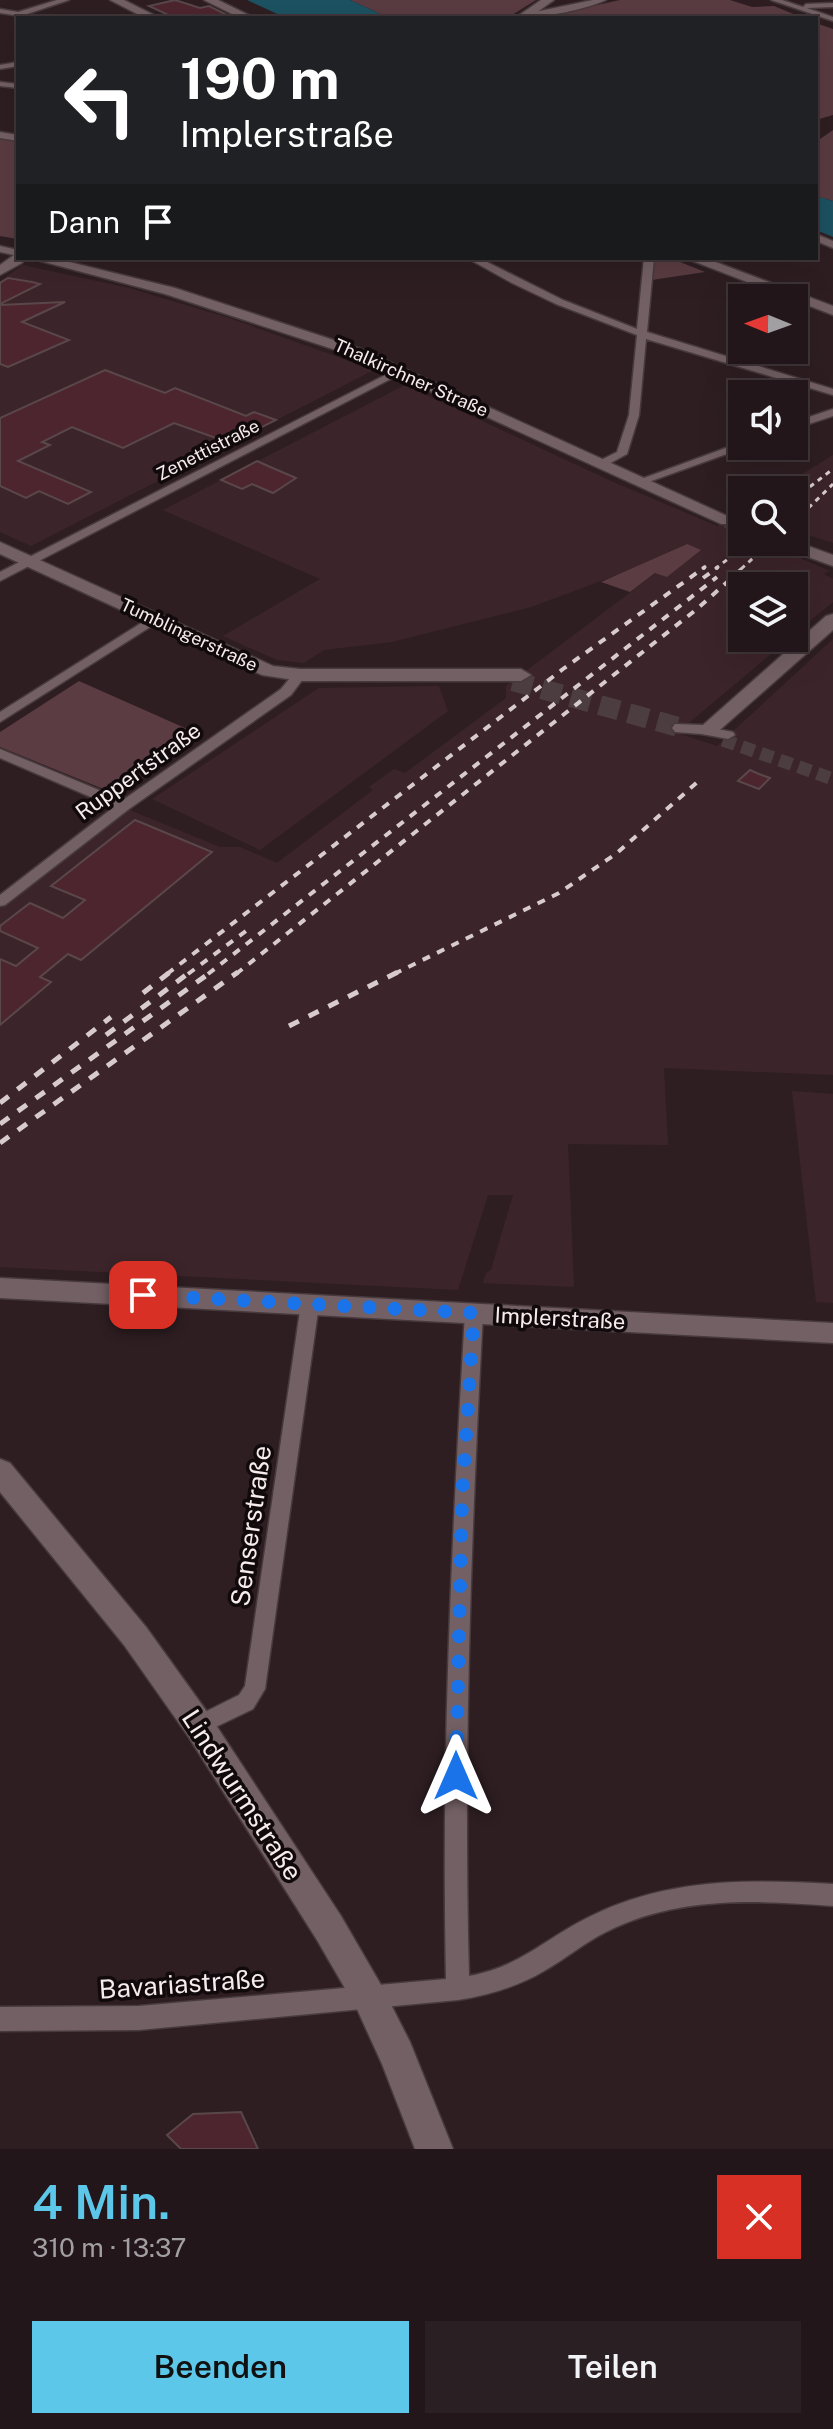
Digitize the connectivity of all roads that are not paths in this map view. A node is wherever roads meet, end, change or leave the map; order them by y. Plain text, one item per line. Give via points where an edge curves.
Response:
1 (65, 0) edge
2 (115, 0) edge
3 (209, 0) edge
4 (549, 0) edge
5 (602, 0) edge
6 (778, 0) edge
7 (833, 5) edge
8 (800, 7) junction
9 (0, 11) edge
10 (20, 14) junction
11 (26, 16) edge
12 (150, 16) edge
13 (245, 16) edge
14 (525, 16) edge
15 (833, 19) edge
16 (17, 260) edge
17 (44, 260) edge
18 (476, 260) edge
19 (649, 260) edge
20 (697, 260) edge
21 (0, 271) edge
22 (833, 311) edge
23 (644, 335) junction
24 (401, 371) junction
25 (833, 392) edge
26 (833, 412) edge
27 (808, 421) edge
28 (728, 450) edge
29 (601, 464) junction
30 (639, 482) junction
31 (727, 520) tunnel mouth
32 (0, 547) edge
33 (808, 551) edge
34 (31, 561) junction
35 (833, 561) edge
36 (0, 577) edge
37 (154, 619) junction
38 (833, 620) edge
39 (300, 675) junction
40 (517, 678) tunnel mouth
41 (0, 718) edge
42 (706, 731) dead end
43 (0, 753) edge
44 (124, 806) junction
45 (0, 902) edge
46 (0, 1288) edge
47 (310, 1304) junction
48 (474, 1313) junction
49 (833, 1333) edge
50 (0, 1471) edge
51 (199, 1726) junction
52 (833, 1895) edge
53 (458, 1989) junction
54 (369, 1997) junction
55 (0, 2019) edge
56 (434, 2149) edge

1 - 10 street
2 - 12 street
3 - 13 street
4 - 14 street
5 - 14 street
6 - 8 street
7 - 8 street
8 - 15 street
9 - 10 street
10 - 11 street
16 - 21 street
17 - 24 street, Thalkirchner Straße via 170,291 331,342
18 - 23 street via 566,307
19 - 23 street
20 - 22 street
23 - 25 street
23 - 29 street via 626,445 621,455
24 - 29 street, Thalkirchner Straße
24 - 34 street, Zenettistraße
26 - 27 street
28 - 30 street
29 - 30 street, Thalkirchner Straße
30 - 31 street, Thalkirchner Straße
32 - 34 street, Tumblingerstraße
33 - 35 street
34 - 36 street, Zenettistraße
34 - 37 street, Tumblingerstraße
37 - 39 street, Tumblingerstraße via 254,666
37 - 41 street
38 - 42 street
39 - 40 street, Tumblingerstraße
39 - 44 street, Ruppertstraße via 282,695
43 - 44 street
44 - 45 street, Ruppertstraße
46 - 47 street, Implerstraße
47 - 48 street, Implerstraße
47 - 51 street, Senserstraße via 255,1689 246,1702
48 - 49 street, Implerstraße
48 - 53 street via 456,1690
50 - 51 street, Lindwurmstraße via 135,1636
51 - 54 street, Lindwurmstraße
52 - 53 street, Bavariastraße via 729,1890 669,1897 601,1922 503,1980
53 - 54 street, Bavariastraße
54 - 55 street, Bavariastraße via 139,2018
54 - 56 street, Lindwurmstraße

